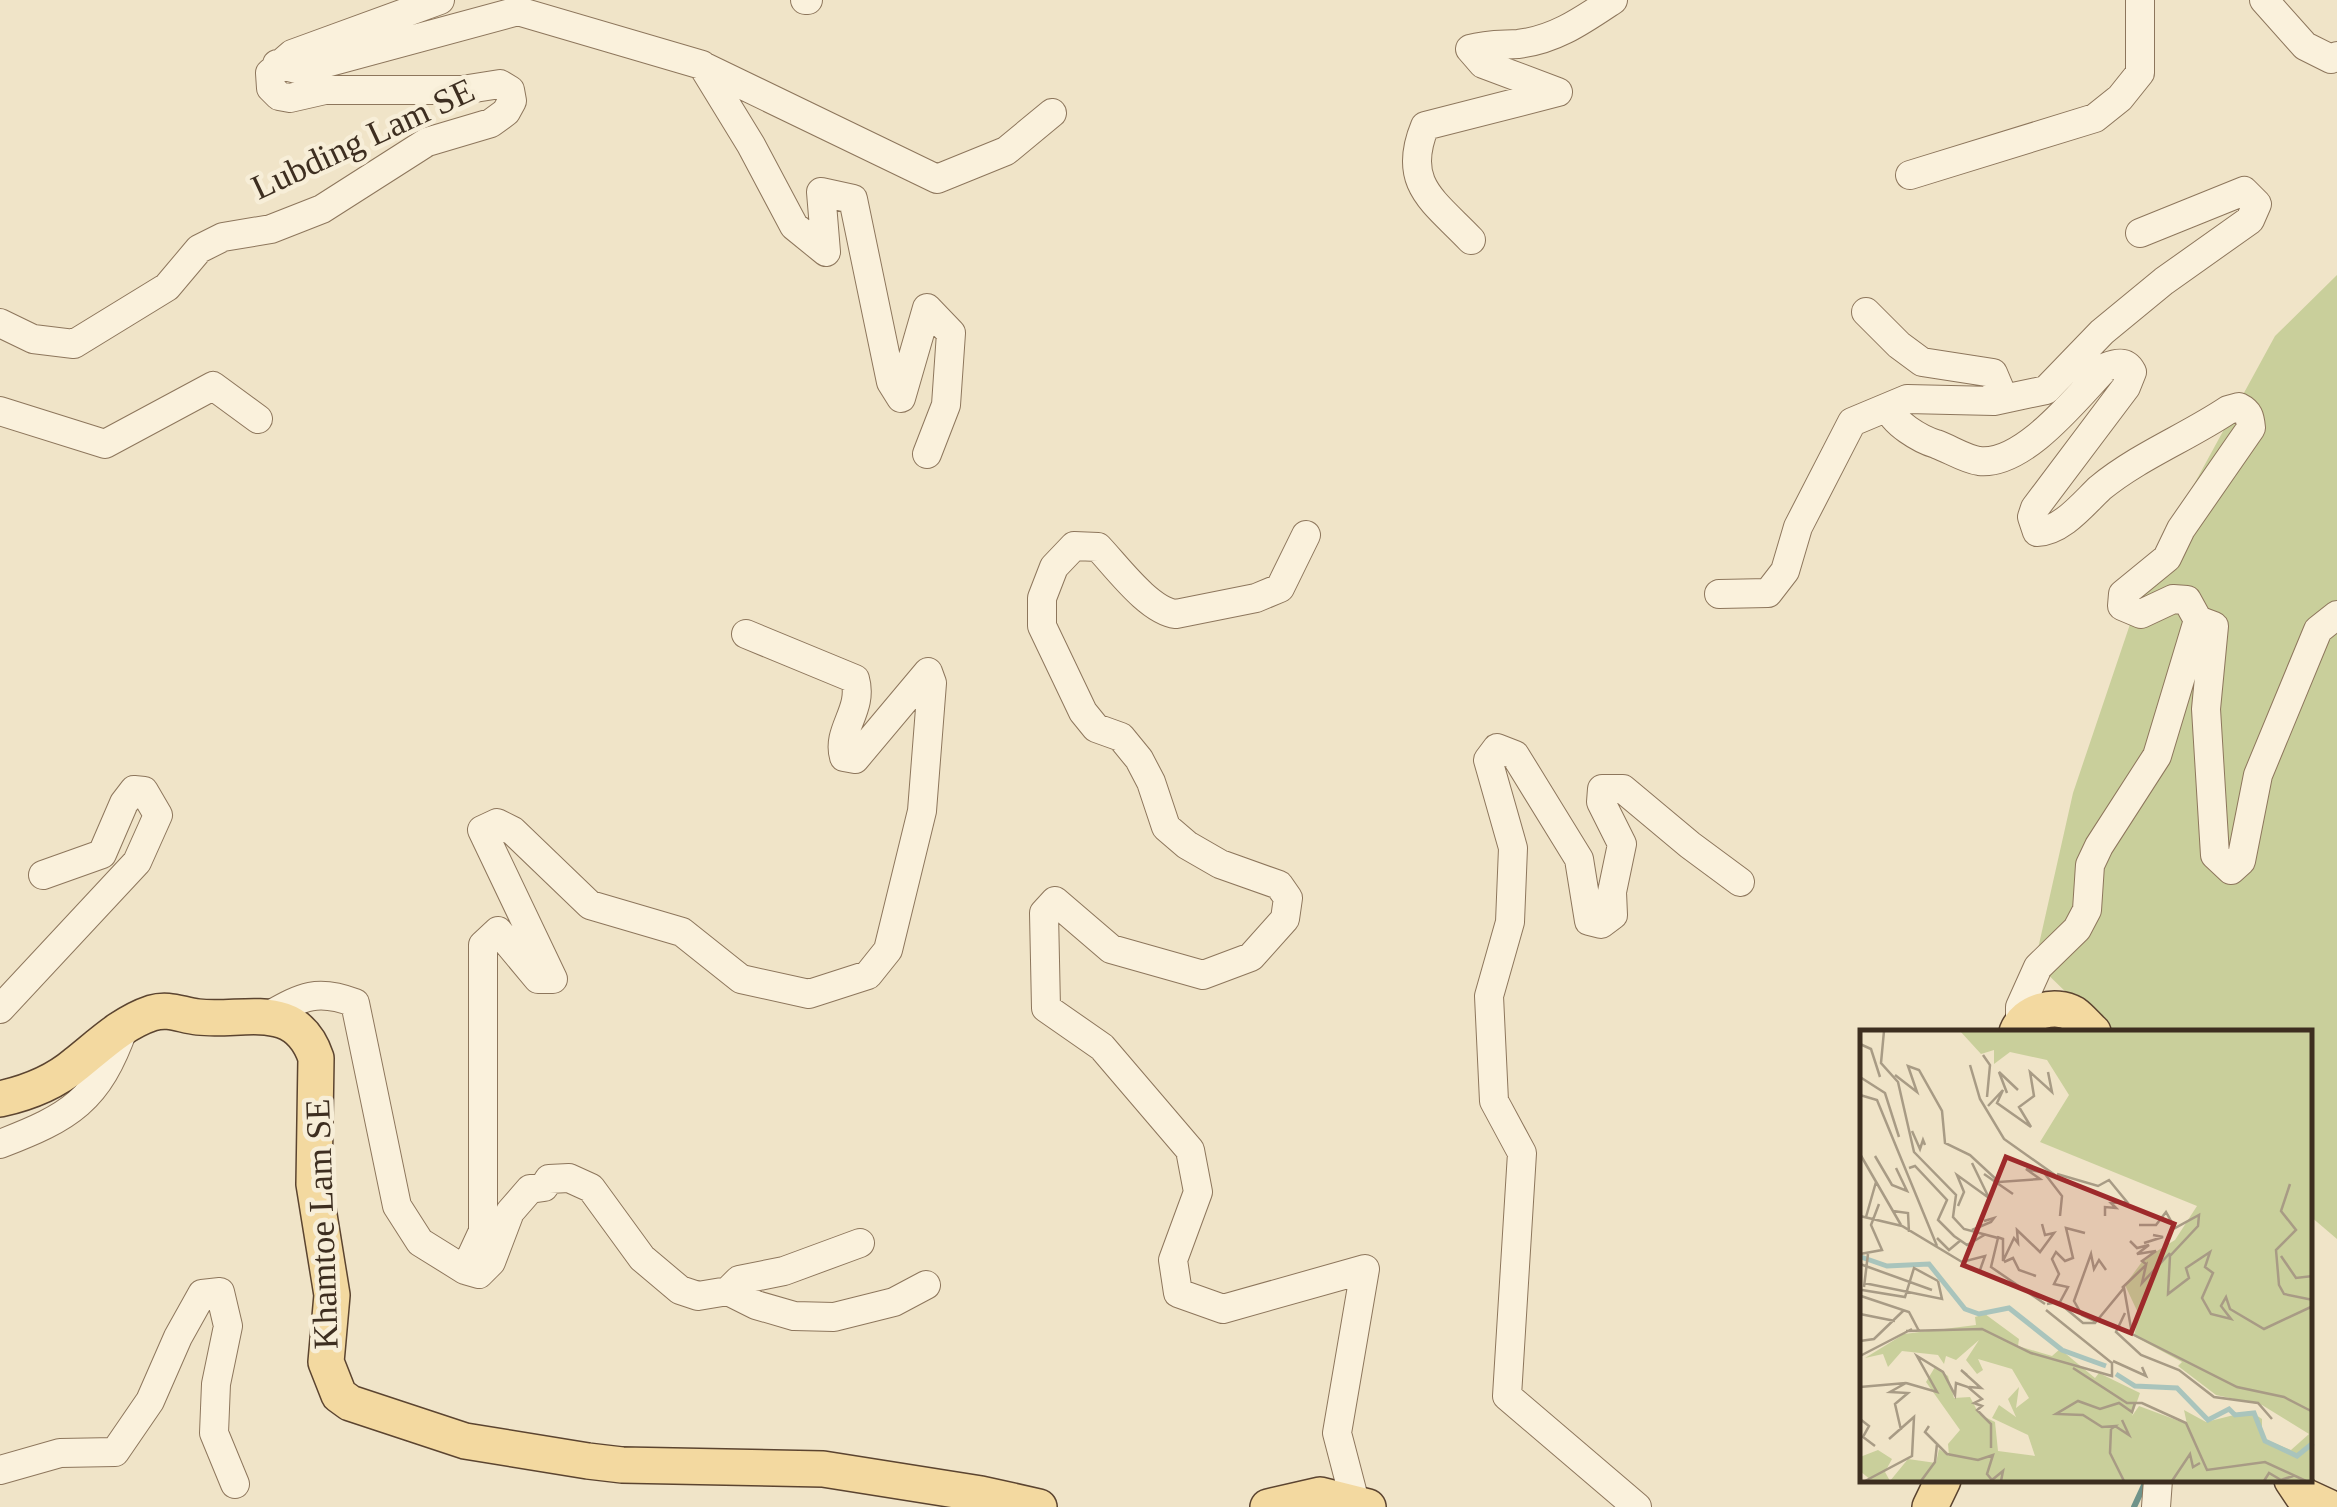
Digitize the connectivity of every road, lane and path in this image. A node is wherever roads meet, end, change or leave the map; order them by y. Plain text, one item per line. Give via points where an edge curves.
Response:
1 (440, 0) edge
2 (1613, 0) edge
3 (2140, 0) edge
4 (2264, 0) edge
5 (2337, 56) edge
6 (277, 64) junction
7 (702, 65) junction
8 (1052, 113) dead end
9 (1910, 175) dead end
10 (2140, 233) dead end
11 (1471, 240) dead end
12 (1866, 312) dead end
13 (0, 323) edge
14 (1994, 401) junction
15 (1888, 408) junction
16 (0, 411) edge
17 (258, 420) dead end
18 (927, 454) dead end
19 (1306, 536) dead end
20 (1719, 594) dead end
21 (2337, 615) edge
22 (2198, 620) junction
23 (746, 634) dead end
24 (43, 875) dead end
25 (1740, 882) dead end
26 (0, 1009) edge
27 (266, 1017) junction
28 (124, 1027) junction
29 (2018, 1028) edge
30 (2091, 1030) edge
31 (0, 1099) edge
32 (0, 1144) edge
33 (860, 1243) dead end
34 (465, 1270) junction
35 (926, 1285) dead end
36 (728, 1291) junction
37 (0, 1470) edge
38 (1942, 1482) edge
39 (2158, 1482) edge
40 (2293, 1482) edge
41 (235, 1484) dead end
42 (1362, 1504) edge
43 (1039, 1507) edge
44 (1268, 1507) edge
45 (1637, 1507) edge
46 (1930, 1507) edge
47 (2156, 1507) edge
48 (2328, 1507) edge

1 - 6 street
2 - 11 street via 1550,36 1470,49 1483,64 1558,92 1425,126 1414,152 1421,186
3 - 9 street via 2140,74 2095,118
4 - 5 street via 2305,46
6 - 7 street via 300,70 518,11
6 - 13 street, Lubding Lam SE via 271,88 290,98 325,90 500,84 512,101 492,123 427,142 322,209 199,249 167,287 74,344 33,339
7 - 8 street via 937,179 1006,151
7 - 18 street via 794,226 826,252 821,192 852,198 891,382 900,398 927,308 951,334 946,405
10 - 14 street via 2244,191 2257,204 2250,220 2114,322 2046,390
12 - 14 street via 1922,362 1993,373 2001,392
14 - 15 street via 1907,399
15 - 20 street via 1852,422 1798,527 1785,572 1768,593
15 - 22 street via 1927,441 1974,461 2002,459 2021,450 2106,367 2129,366 2126,386 2034,508 2037,532 2063,522 2128,466 2228,410 2245,410 2251,428 2168,558 2122,594 2122,606 2141,614 2173,599 2187,600
16 - 17 street via 105,444 213,386
19 - 42 street via 1280,588 1176,614 1150,601 1098,547 1074,546 1054,566 1042,598 1042,626 1083,712 1096,728 1121,737 1139,759 1166,826 1187,846 1279,885 1288,898 1285,919 1251,957 1203,975 1110,949 1055,902 1044,913 1046,1008 1102,1047 1190,1150 1198,1192 1174,1260 1178,1293 1223,1309 1365,1268 1338,1433
21 - 22 street via 2318,630 2303,666 2258,775 2241,861 2231,870 2215,854 2206,710 2214,626
22 - 29 street via 2157,756 2099,846 2090,865 2087,910 2038,967
23 - 34 street via 855,679 859,694 841,746 844,757 855,759 928,672 922,811 888,950 868,975 809,994 741,979 682,932 590,906 513,831 497,823 482,830 553,979 538,980 498,930 483,944 483,1231
24 - 26 street via 102,854 124,803 134,790 144,791 158,815 137,862
25 - 45 street via 1623,789 1602,789 1622,844 1613,915 1601,924 1590,921 1579,858 1515,754 1497,748 1488,760 1513,848 1510,922 1489,996 1494,1101 1522,1153 1507,1396
27 - 28 main road, Khamtoe Lam SE via 172,1010
27 - 34 street via 327,992 356,1003 397,1206 420,1242
27 - 43 main road, Khamtoe Lam SE via 291,1022 316,1058 314,1184 332,1295 326,1362 339,1395 350,1403 465,1441 588,1461 822,1469
28 - 31 main road, Khamtoe Lam SE via 34,1090
28 - 32 street via 106,1070 81,1103
29 - 30 main road via 2030,1014 2049,1009 2072,1013
33 - 36 street via 738,1280
34 - 36 street via 478,1274 491,1262 510,1212 530,1189 568,1178 592,1188 642,1258 680,1290 698,1296
35 - 36 street via 894,1302 834,1318 794,1316
37 - 41 street via 60,1453 115,1452 150,1401 202,1294 220,1292 228,1326 214,1432
38 - 46 main road
39 - 47 street
40 - 48 main road via 2302,1495
42 - 44 main road via 1320,1496

